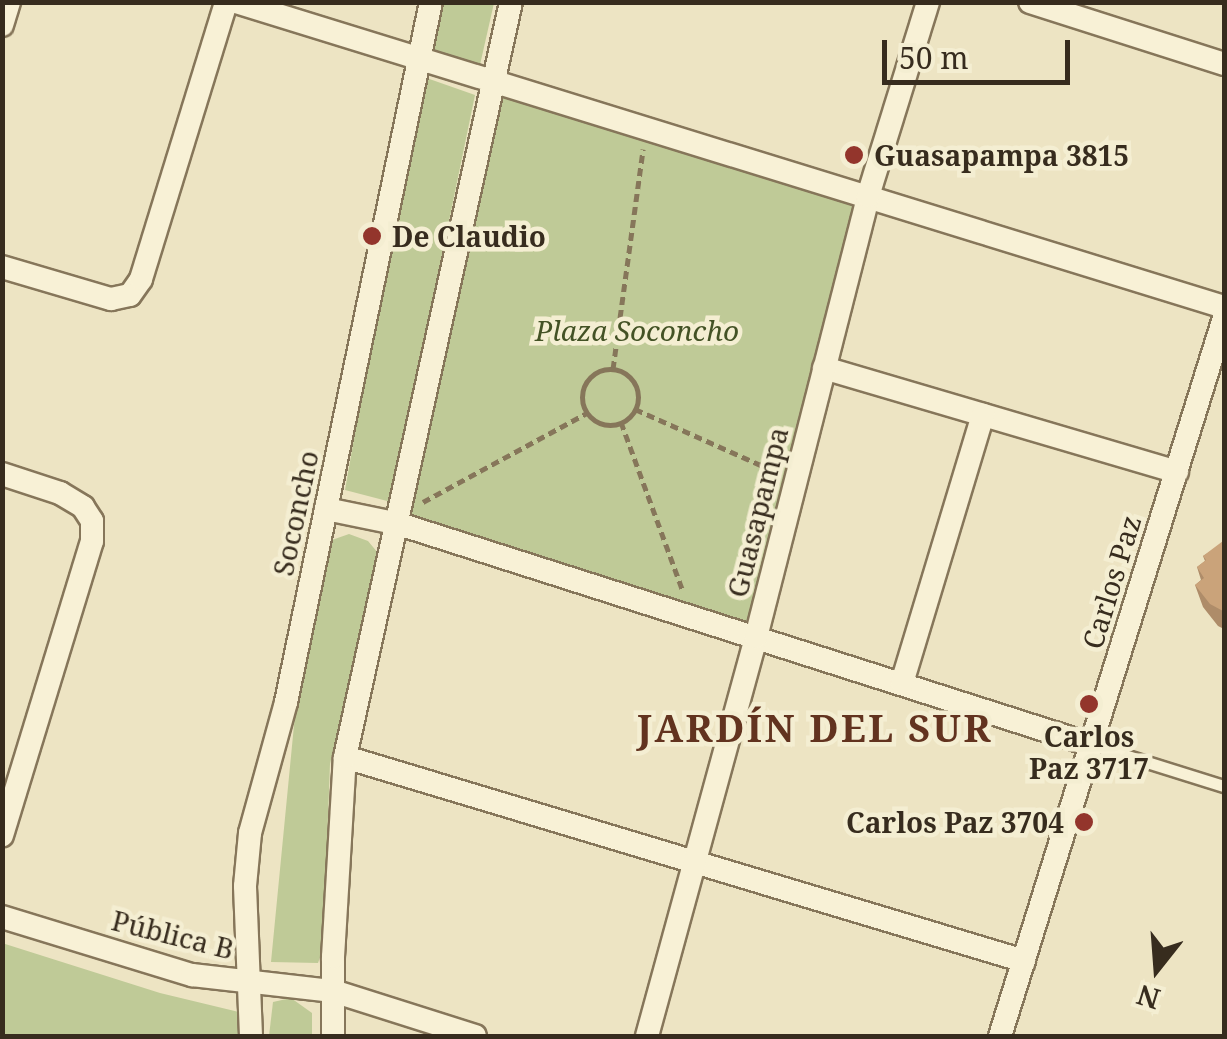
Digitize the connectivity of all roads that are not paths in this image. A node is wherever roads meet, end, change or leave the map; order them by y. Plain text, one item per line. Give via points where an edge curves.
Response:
1 (9, 2) edge
2 (226, 2) edge
3 (236, 2) edge
4 (431, 2) edge
5 (512, 2) edge
6 (928, 2) edge
7 (1030, 2) edge
8 (2, 25) edge
9 (419, 58) junction
10 (1224, 64) edge
11 (494, 81) junction
12 (868, 196) junction
13 (2, 267) edge
14 (1224, 306) edge
15 (1224, 318) edge
16 (824, 368) junction
17 (983, 415) junction
18 (1176, 472) junction
19 (2, 474) edge
20 (326, 509) junction
21 (400, 519) junction
22 (756, 637) junction
23 (902, 684) junction
24 (1092, 745) junction
25 (345, 757) junction
26 (1224, 786) edge
27 (2, 836) edge
28 (696, 861) junction
29 (2, 917) edge
30 (1024, 961) junction
31 (252, 983) junction
32 (333, 991) junction
33 (251, 1036) edge
34 (333, 1036) edge
35 (475, 1036) edge
36 (647, 1036) edge
37 (1000, 1036) edge

1 - 8 street
2 - 13 street via 141,279 130,294 112,299
3 - 9 street
4 - 9 street, Soconcho
5 - 11 street
6 - 12 street, Guasapampa
7 - 10 street
9 - 11 street
9 - 20 street, Soconcho
11 - 12 street
11 - 21 street
12 - 14 street
12 - 16 street, Guasapampa
15 - 18 street, Carlos Paz
16 - 17 street
16 - 22 street, Guasapampa
17 - 18 street
17 - 23 street
18 - 24 street, Carlos Paz
19 - 27 street via 60,493 83,507 92,522
20 - 21 street
20 - 31 street, Soconcho via 246,861
21 - 22 street
21 - 25 street
22 - 23 street
22 - 28 street, Guasapampa
23 - 24 street
24 - 26 lane
24 - 30 street, Carlos Paz
25 - 28 street
25 - 32 street
28 - 30 street
28 - 36 street, Guasapampa
29 - 31 street, Pública B via 192,976
30 - 37 street, Carlos Paz
31 - 32 street, Pública B
31 - 33 street, Soconcho
32 - 34 street
32 - 35 street, Pública B

